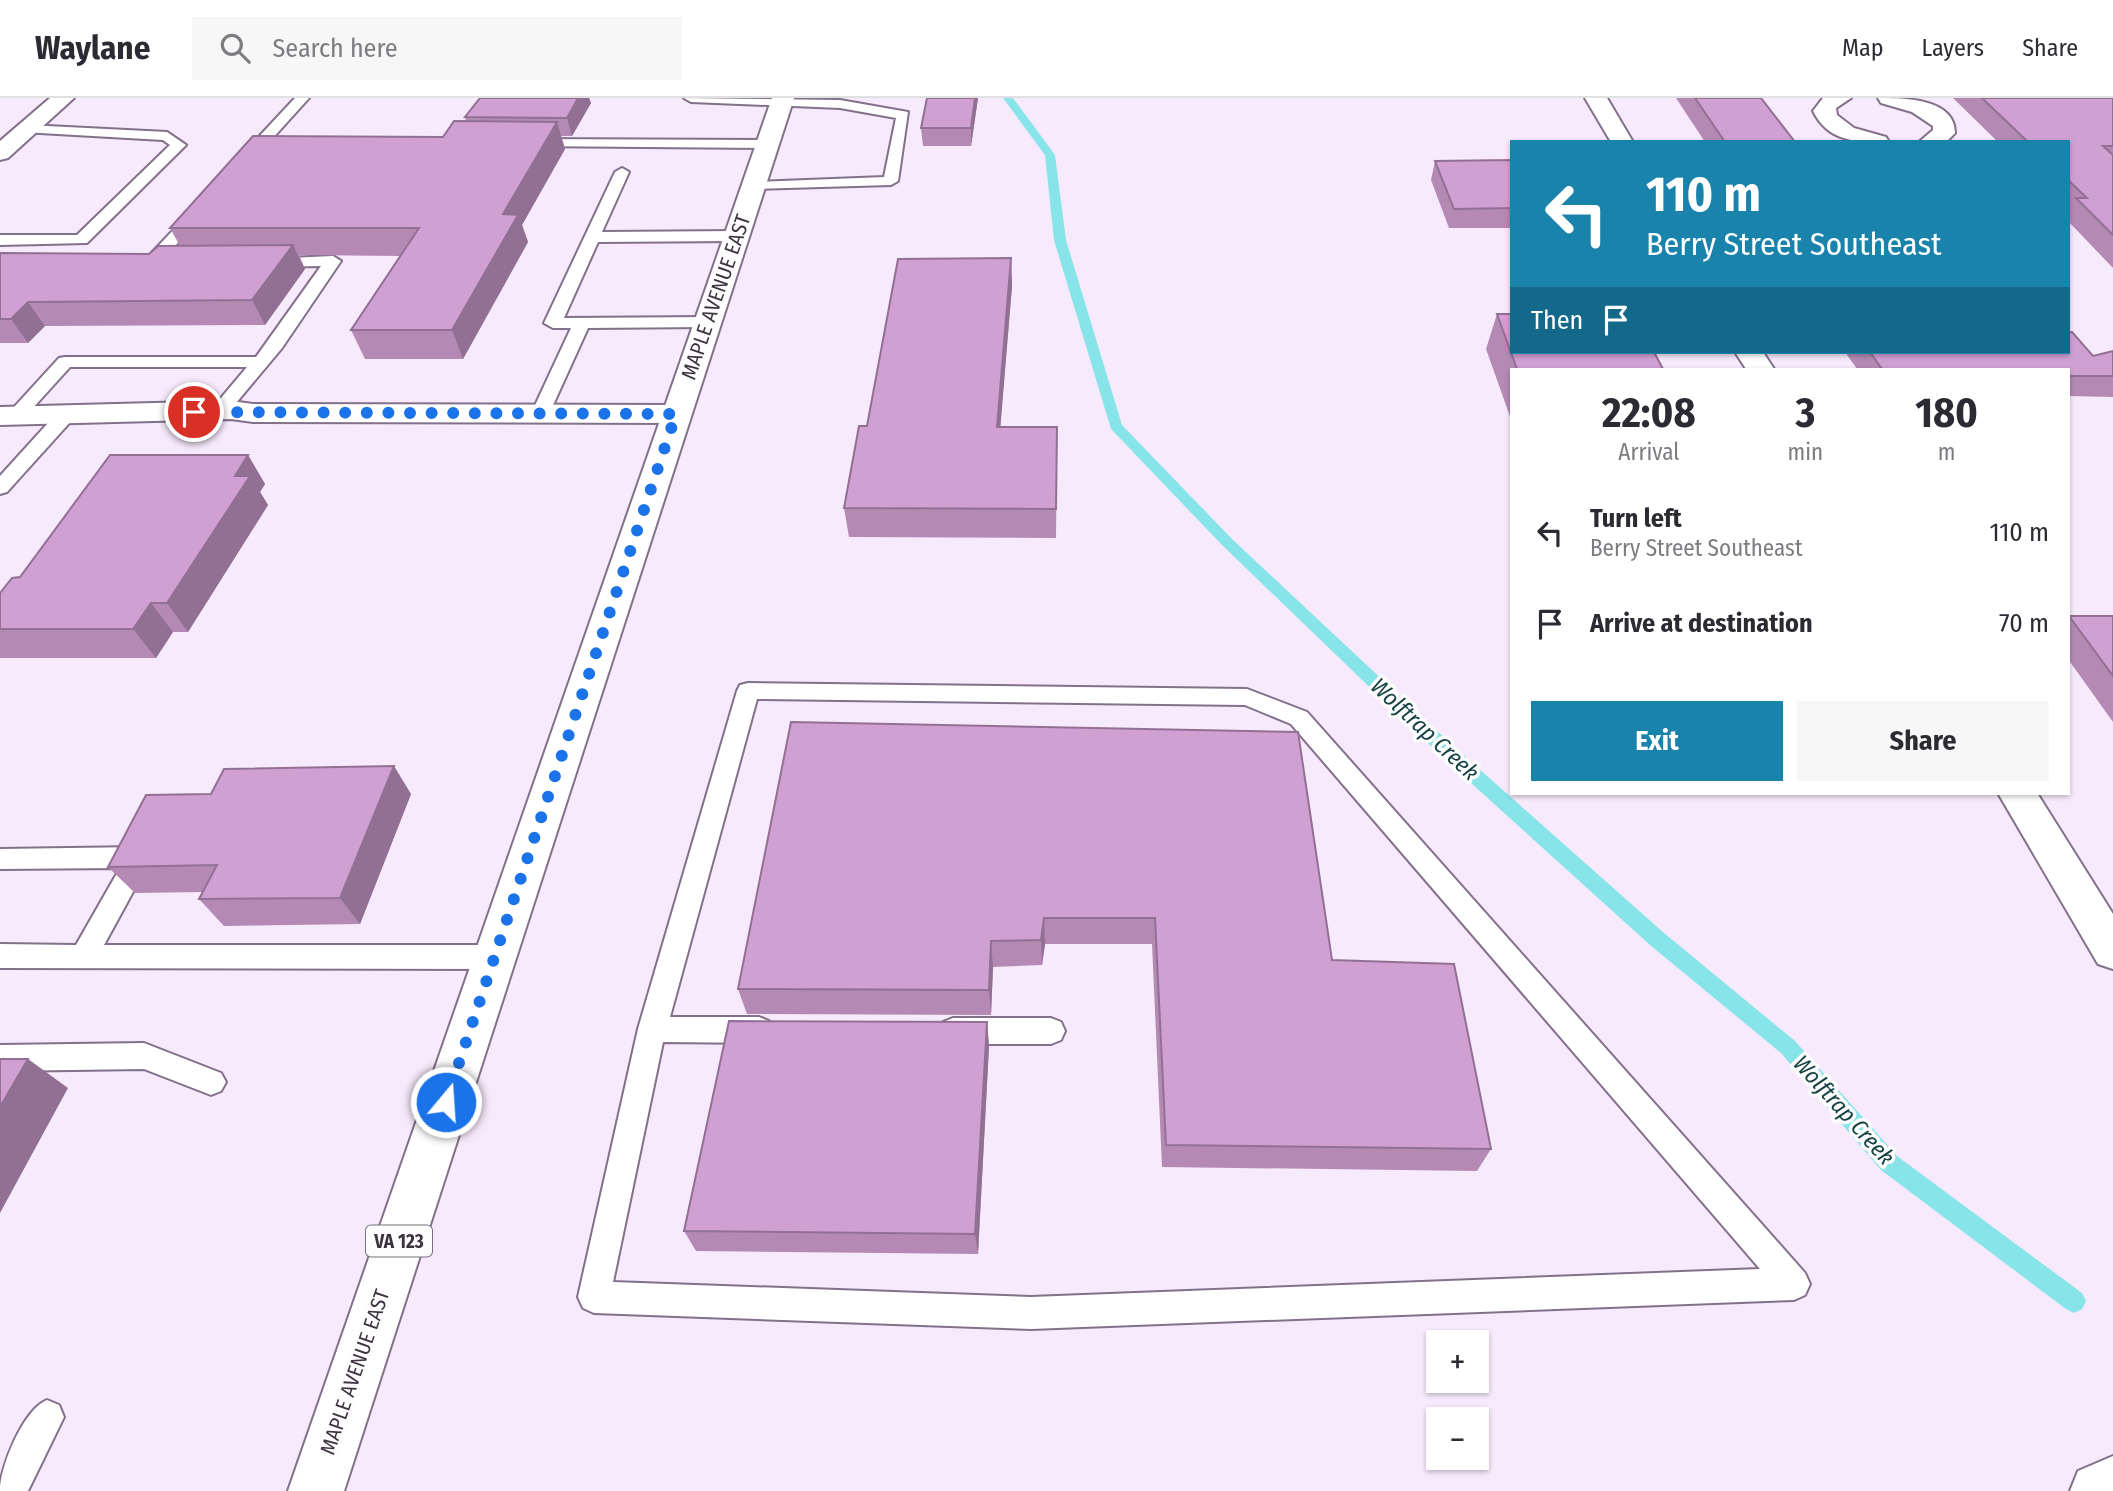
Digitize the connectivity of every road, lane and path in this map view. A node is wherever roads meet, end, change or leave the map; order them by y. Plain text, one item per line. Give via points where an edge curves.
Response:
1 (64, 98) edge
2 (302, 98) edge
3 (691, 98) edge
4 (1596, 98) edge
5 (1840, 98) edge
6 (1889, 98) edge
7 (782, 100) edge
8 (27, 129) junction
9 (1621, 140) edge
10 (1871, 140) edge
11 (1933, 140) edge
12 (510, 142) edge
13 (768, 144) junction
14 (0, 153) edge
15 (236, 170) edge
16 (622, 172) dead end
17 (754, 186) junction
18 (208, 201) edge
19 (737, 236) junction
20 (592, 237) junction
21 (0, 240) edge
22 (177, 262) edge
23 (255, 262) edge
24 (708, 322) junction
25 (582, 323) junction
26 (257, 362) junction
27 (219, 411) junction
28 (540, 414) junction
29 (676, 414) junction
30 (8, 416) edge
31 (65, 416) junction
32 (0, 488) edge
33 (2018, 795) edge
34 (0, 859) edge
35 (2113, 951) edge
36 (0, 956) edge
37 (84, 956) junction
38 (494, 957) junction
39 (652, 1029) junction
40 (789, 1030) edge
41 (927, 1031) edge
42 (1051, 1031) dead end
43 (0, 1058) edge
44 (211, 1082) dead end
45 (47, 1417) dead end
46 (2113, 1484) edge
47 (9, 1491) edge
48 (316, 1491) edge
49 (2098, 1491) edge

1 - 8 main road
2 - 15 lane
3 - 7 lane
4 - 9 main road
5 - 10 main road via 1826,104 1826,118 1850,134
6 - 11 main road via 1937,117 1944,133
7 - 13 main road, MAPLE AVENUE EAST / VA 123
7 - 17 lane via 903,115 891,181
8 - 14 main road
8 - 21 lane via 167,136 179,145 81,240
12 - 13 lane
13 - 17 main road, MAPLE AVENUE EAST / VA 123
16 - 20 lane
17 - 19 main road, MAPLE AVENUE EAST / VA 123
18 - 22 lane via 151,263
19 - 20 lane
19 - 24 main road, MAPLE AVENUE EAST / VA 123
20 - 25 lane via 553,323
23 - 26 lane via 333,261 276,344
24 - 25 lane
24 - 29 main road, MAPLE AVENUE EAST / VA 123
25 - 28 lane
26 - 27 lane via 243,386
26 - 30 lane via 65,362
27 - 28 main road
27 - 31 main road
28 - 29 main road
29 - 38 main road, MAPLE AVENUE EAST / VA 123
30 - 31 main road
31 - 32 lane
33 - 35 main road
34 - 37 lane via 139,857
36 - 37 lane
37 - 38 lane
38 - 48 main road, MAPLE AVENUE EAST / VA 123
39 - 39 lane via 594,1297 1031,1312 1794,1284 1298,718 1247,697 748,691
39 - 40 lane
41 - 42 lane
43 - 44 lane via 144,1056
45 - 47 lane
46 - 49 main road

